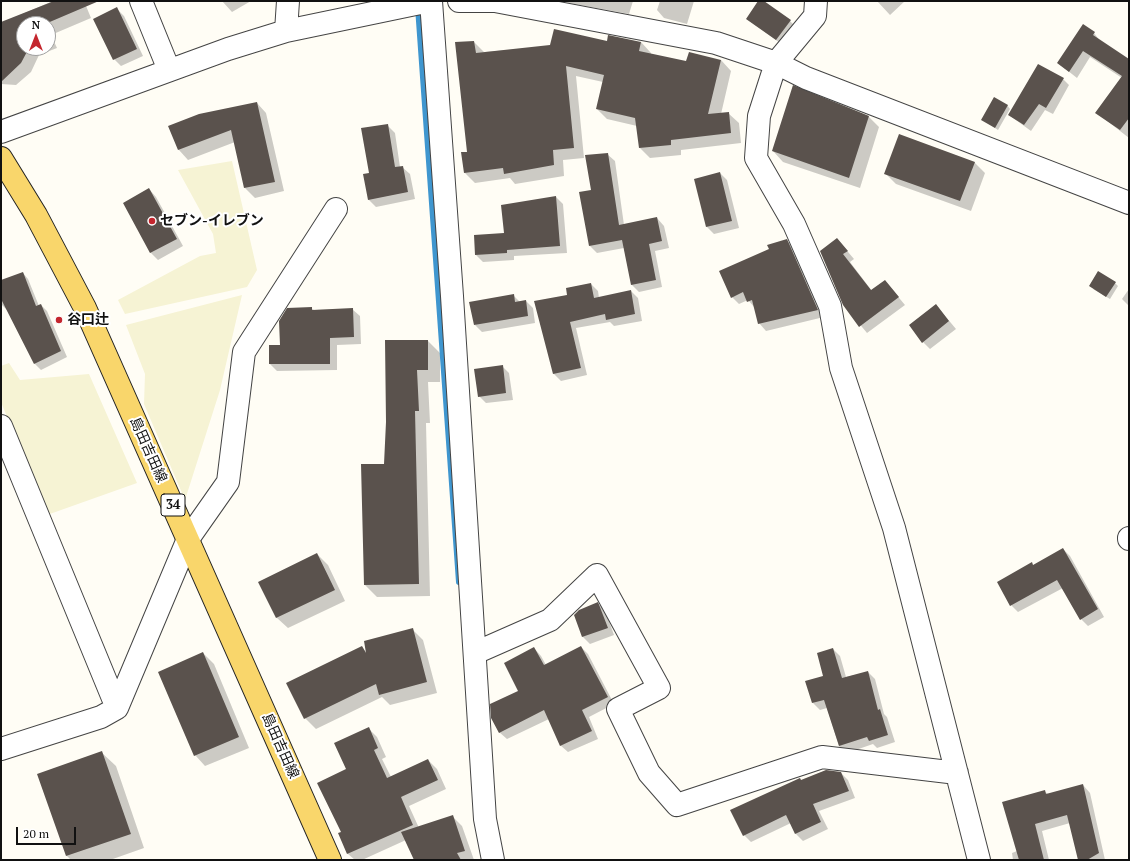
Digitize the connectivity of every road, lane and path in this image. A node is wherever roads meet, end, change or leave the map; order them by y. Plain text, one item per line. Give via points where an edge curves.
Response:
1 (141, 1) edge
2 (288, 1) edge
3 (431, 1) edge
4 (459, 1) edge
5 (816, 1) edge
6 (286, 31) junction
7 (776, 63) junction
8 (169, 70) junction
9 (1, 132) edge
10 (1, 158) edge
11 (1129, 203) edge
12 (336, 209) dead end
13 (1, 426) edge
14 (188, 539) junction
15 (475, 653) junction
16 (117, 708) junction
17 (1, 749) edge
18 (957, 773) junction
19 (330, 860) edge
20 (493, 860) edge
21 (979, 860) edge

1 - 8 street
2 - 6 street
3 - 6 street
3 - 15 street
4 - 7 street via 495,1 716,44
5 - 7 street via 815,16
6 - 8 street
7 - 11 street via 806,78
7 - 18 street via 759,116 756,158 794,224 830,306 841,368 894,528
8 - 9 street
10 - 14 main road, 島田吉田線 / 34 via 36,215 85,308
12 - 14 street via 244,352 228,482
13 - 16 street
14 - 16 street
14 - 19 main road, 島田吉田線 / 34
15 - 18 street via 550,620 597,575 659,688 618,709 649,773 677,805 822,756
15 - 20 street via 485,819
16 - 17 street via 101,717
18 - 21 street

